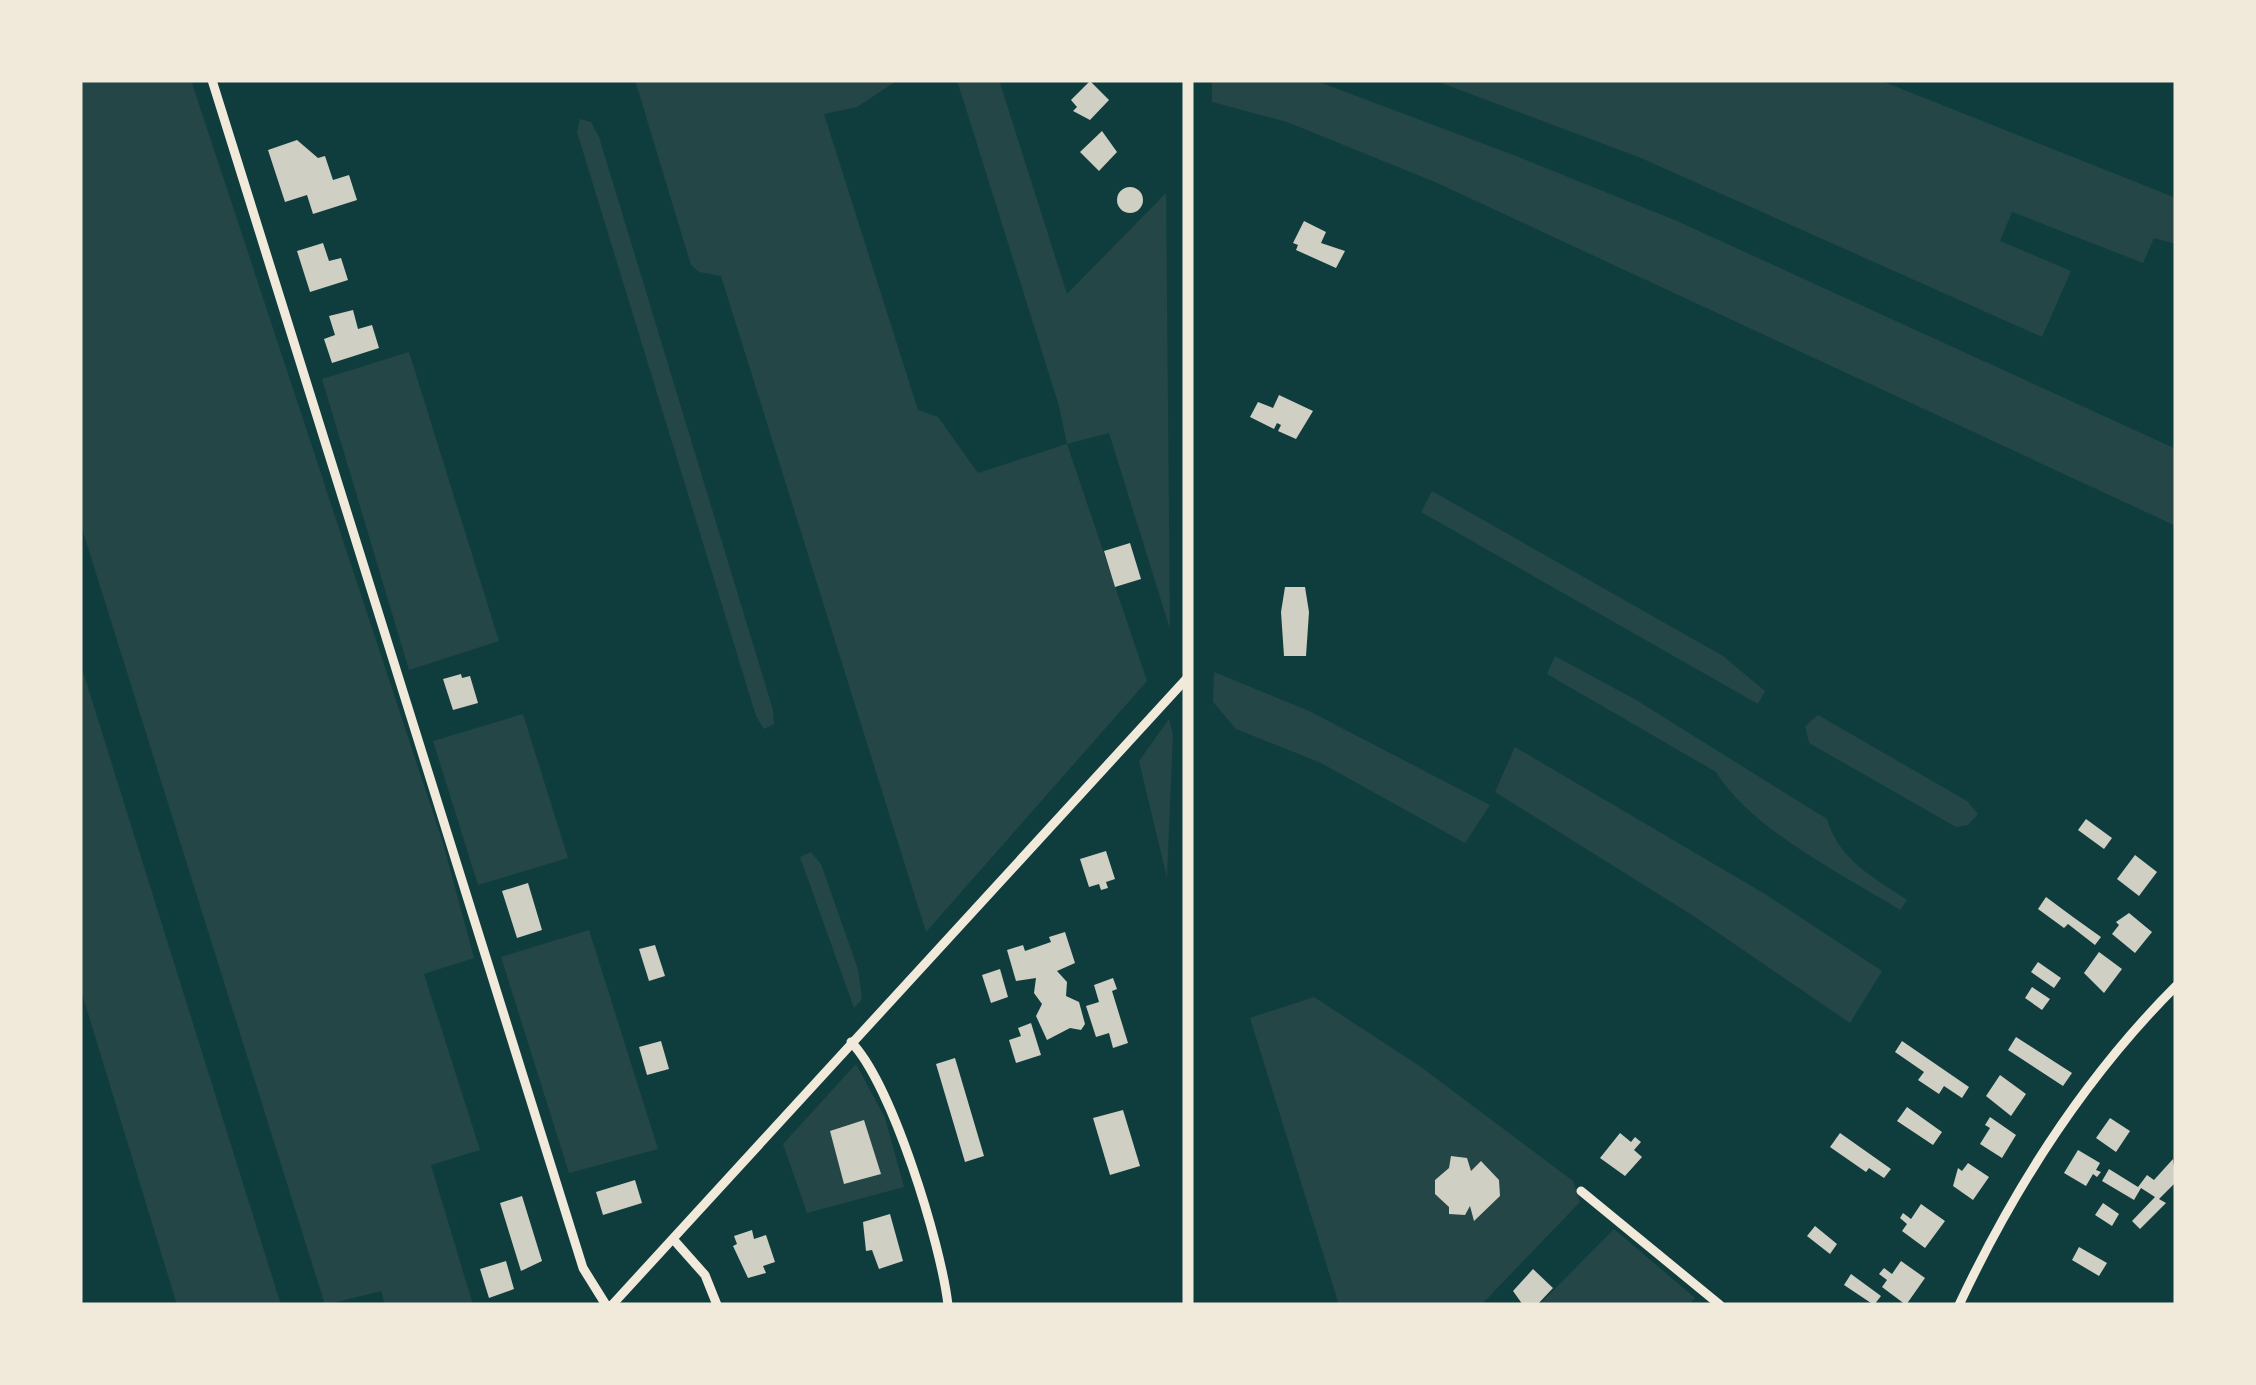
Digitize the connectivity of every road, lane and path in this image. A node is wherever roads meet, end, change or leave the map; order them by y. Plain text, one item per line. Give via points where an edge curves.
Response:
1 (212, 80) edge
2 (1188, 80) edge
3 (1188, 676) junction
4 (2176, 986) edge
5 (851, 1042) junction
6 (1581, 1190) dead end
7 (673, 1239) junction
8 (609, 1305) edge
9 (717, 1305) edge
10 (948, 1305) edge
11 (1188, 1305) edge
12 (1720, 1305) edge
13 (1958, 1305) edge

1 - 8 street via 577,1249 592,1286
2 - 3 street
3 - 5 street
3 - 11 street
4 - 13 street via 2070,1112 1987,1245
5 - 7 street
5 - 10 street via 870,1064 900,1134
6 - 12 street
7 - 8 street
7 - 9 street via 706,1275

